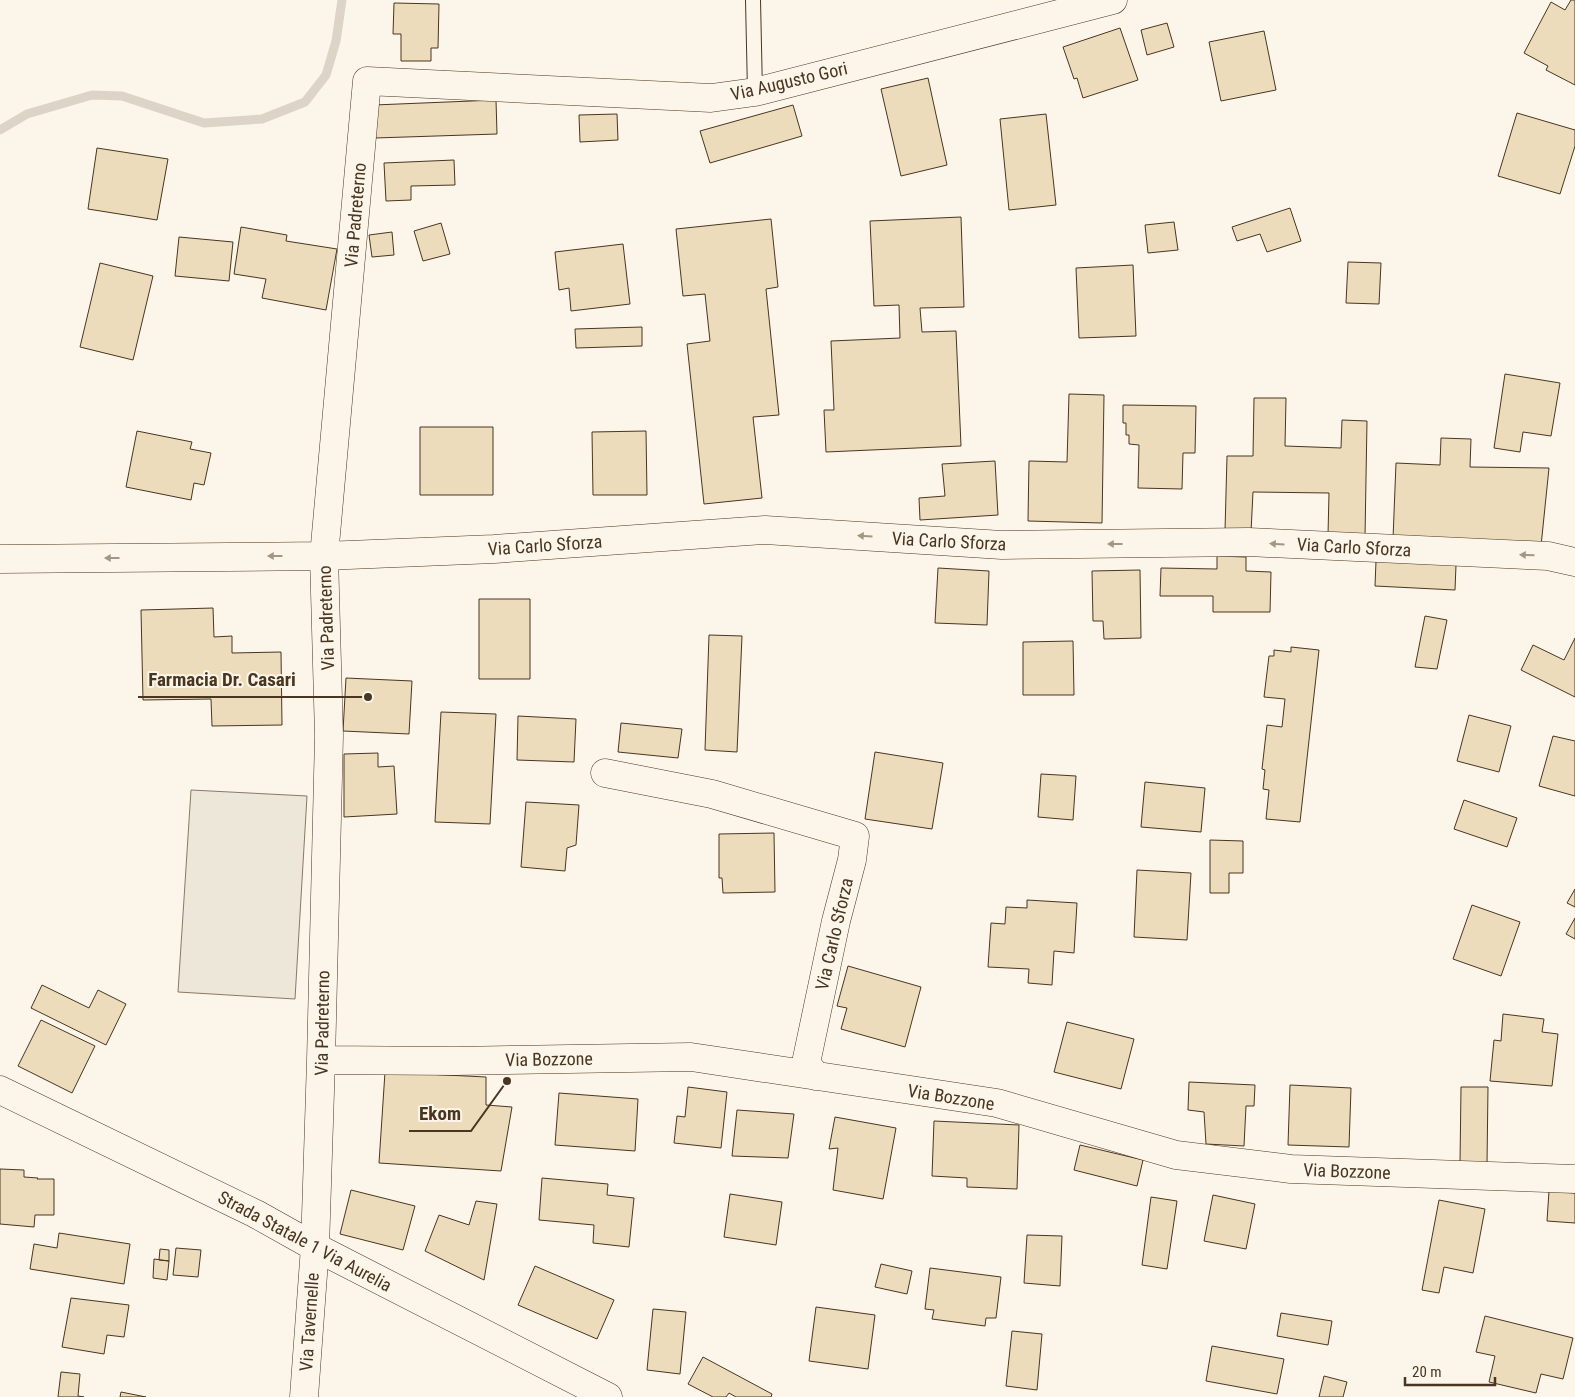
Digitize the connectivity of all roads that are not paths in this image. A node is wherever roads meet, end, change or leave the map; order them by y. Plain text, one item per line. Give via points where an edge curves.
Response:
1 (753, 0) edge
2 (1113, 0) edge
3 (367, 81) joint
4 (755, 92) junction
5 (324, 556) junction
6 (0, 559) edge
7 (1575, 562) edge
8 (605, 774) dead end
9 (322, 1060) junction
10 (816, 1076) junction
11 (0, 1090) edge
12 (1575, 1179) edge
13 (315, 1247) junction
14 (304, 1397) edge
15 (608, 1397) edge

1 - 4 lane
2 - 4 street, Via Augusto Gori
3 - 4 street, Via Augusto Gori via 711,98
3 - 5 street, Via Padreterno
5 -> 6 street, Via Carlo Sforza
7 -> 5 street, Via Carlo Sforza via 1548,556 1248,542 1002,544 765,530 494,549
5 - 9 street, Via Padreterno via 330,736
8 - 10 street, Via Carlo Sforza via 712,794 855,836 806,1063
9 - 10 street, Via Bozzone via 691,1058
9 - 13 street, Via Padreterno
10 - 12 street, Via Bozzone via 998,1103 1176,1155 1291,1169
11 - 13 street, Strada Statale 1 Via Aurelia via 256,1214
13 - 14 street, Via Tavernelle
13 - 15 street, Strada Statale 1 Via Aurelia

